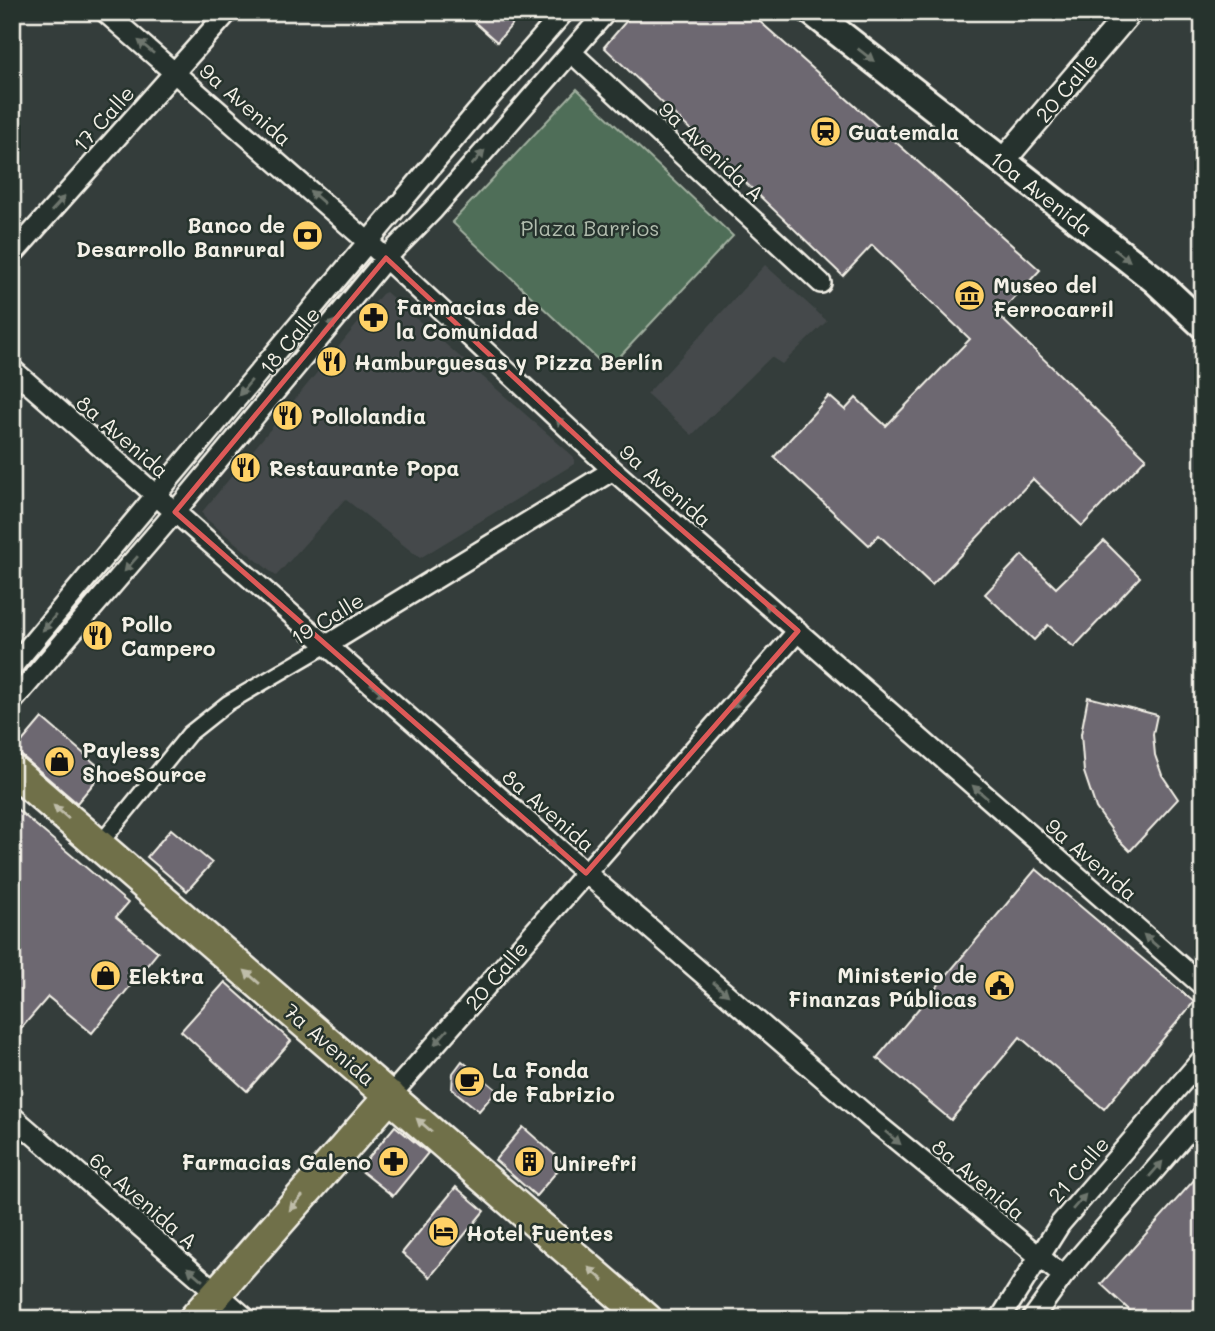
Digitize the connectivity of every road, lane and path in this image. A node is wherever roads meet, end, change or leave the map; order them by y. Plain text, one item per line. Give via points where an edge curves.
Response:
1 (105, 12) edge
2 (228, 12) edge
3 (564, 12) edge
4 (606, 12) edge
5 (1130, 12) edge
6 (815, 13) edge
7 (571, 52) junction
8 (175, 72) junction
9 (1002, 162) junction
10 (368, 242) junction
11 (12, 255) edge
12 (386, 258) junction
13 (1155, 280) junction
14 (821, 283) dead end
15 (1203, 304) edge
16 (1203, 325) edge
17 (12, 369) edge
18 (613, 470) junction
19 (156, 495) junction
20 (176, 512) junction
21 (798, 631) junction
22 (327, 645) junction
23 (12, 667) edge
24 (12, 702) edge
25 (12, 770) edge
26 (99, 845) junction
27 (586, 873) junction
28 (1203, 986) edge
29 (1203, 1058) edge
30 (390, 1096) junction
31 (1203, 1114) edge
32 (12, 1116) edge
33 (1040, 1258) junction
34 (1063, 1276) junction
35 (217, 1293) junction
36 (194, 1319) edge
37 (247, 1319) edge
38 (647, 1319) edge
39 (1000, 1319) edge
40 (1032, 1319) edge

8 -> 1 street, 9a Avenida
2 - 8 street, 17 Calle
3 - 10 street, 18 Calle
4 - 7 street, 18 Calle
5 - 9 street, 20 Calle
6 -> 9 main road, 10a Avenida
12 -> 7 street, 18 Calle
7 - 14 street, 9a Avenida A
10 -> 8 street, 9a Avenida
11 -> 8 street, 17 Calle
9 -> 13 main road, 10a Avenida
10 - 12 street, 9a Avenida
10 -> 19 street, 18 Calle
18 -> 12 street, 9a Avenida
20 -> 12 street, 18 Calle
13 - 15 main road
13 - 16 main road, 10a Avenida
17 - 19 street, 8a Avenida
21 -> 18 street, 9a Avenida
18 - 22 street, 19 Calle
19 - 20 street, 8a Avenida
19 -> 23 street, 18 Calle
20 - 22 street, 8a Avenida
20 -> 24 street, 18 Calle
21 -> 27 street, 20 Calle
28 -> 21 street, 9a Avenida
22 - 26 street, 19 Calle via 228,703 189,734
22 -> 27 street, 8a Avenida
26 -> 25 main road, 7a Avenida
30 -> 26 main road, 7a Avenida
27 -> 30 street, 20 Calle
27 -> 33 street, 8a Avenida
33 -> 29 street, 21 Calle via 1060,1224
30 -> 35 main road, 20 Calle
38 -> 30 main road, 7a Avenida
34 -> 31 street
35 -> 32 street, 6a Avenida A
33 - 34 street, 8a Avenida
33 - 39 street, 21 Calle
34 - 40 street
35 - 36 main road, 20 Calle
35 - 37 street, 6a Avenida A

